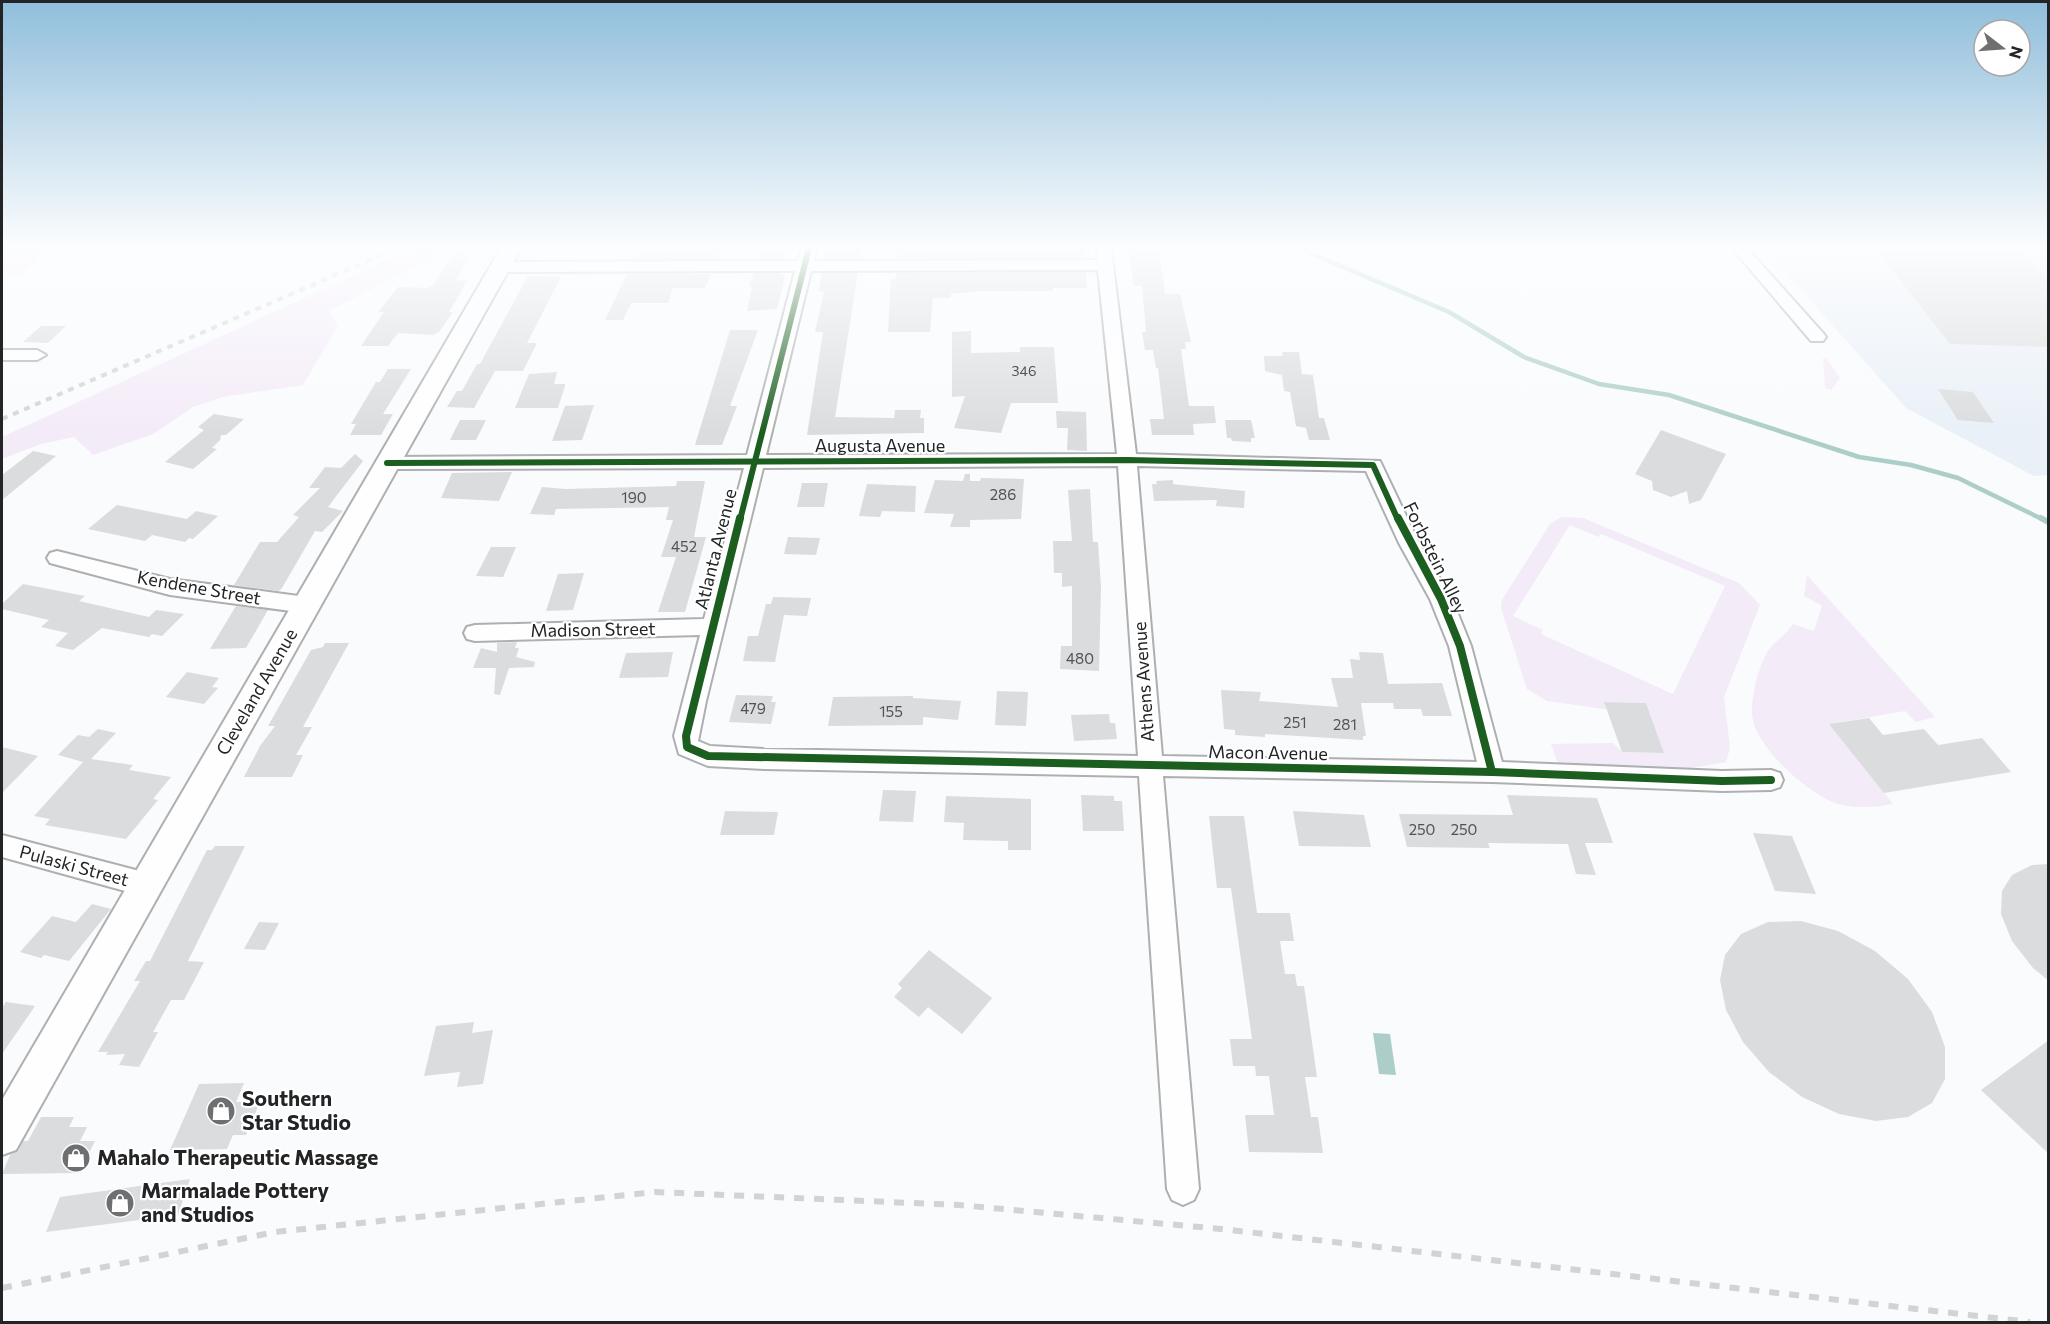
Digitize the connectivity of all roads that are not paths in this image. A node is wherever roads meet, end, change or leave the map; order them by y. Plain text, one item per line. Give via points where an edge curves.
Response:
1 (476, 310) edge
2 (793, 310) edge
3 (1110, 310) edge
4 (1793, 310) edge
5 (1817, 337) dead end
6 (2, 355) edge
7 (37, 355) dead end
8 (1127, 460) junction
9 (754, 462) junction
10 (387, 463) junction
11 (1373, 465) joint
12 (57, 558) dead end
13 (306, 605) junction
14 (712, 627) junction
15 (475, 633) dead end
16 (764, 759) joint
17 (1150, 766) junction
18 (1492, 772) junction
19 (1770, 780) dead end
20 (2, 846) edge
21 (147, 885) junction
22 (2, 1136) edge
23 (1183, 1189) dead end

1 - 10 street, Cleveland Avenue
2 - 9 street, Atlanta Avenue
3 - 8 street, Athens Avenue
4 - 5 street
6 - 7 street
8 - 9 street, Augusta Avenue
8 - 11 street, Augusta Avenue
8 - 17 street, Athens Avenue
9 - 10 street, Augusta Avenue
9 - 14 street, Atlanta Avenue
10 - 13 street, Cleveland Avenue
11 - 18 street, Forbstein Alley via 1409,543 1441,599 1460,646
12 - 13 street, Kendene Street via 170,587
13 - 21 street, Cleveland Avenue
14 - 15 street, Madison Street
14 - 16 street, Atlanta Avenue via 686,736 687,747 708,756
16 - 17 street, Macon Avenue
17 - 18 street, Macon Avenue
17 - 23 street, Athens Avenue
18 - 19 street, Macon Avenue
20 - 21 street, Pulaski Street
21 - 22 street, Cleveland Avenue

